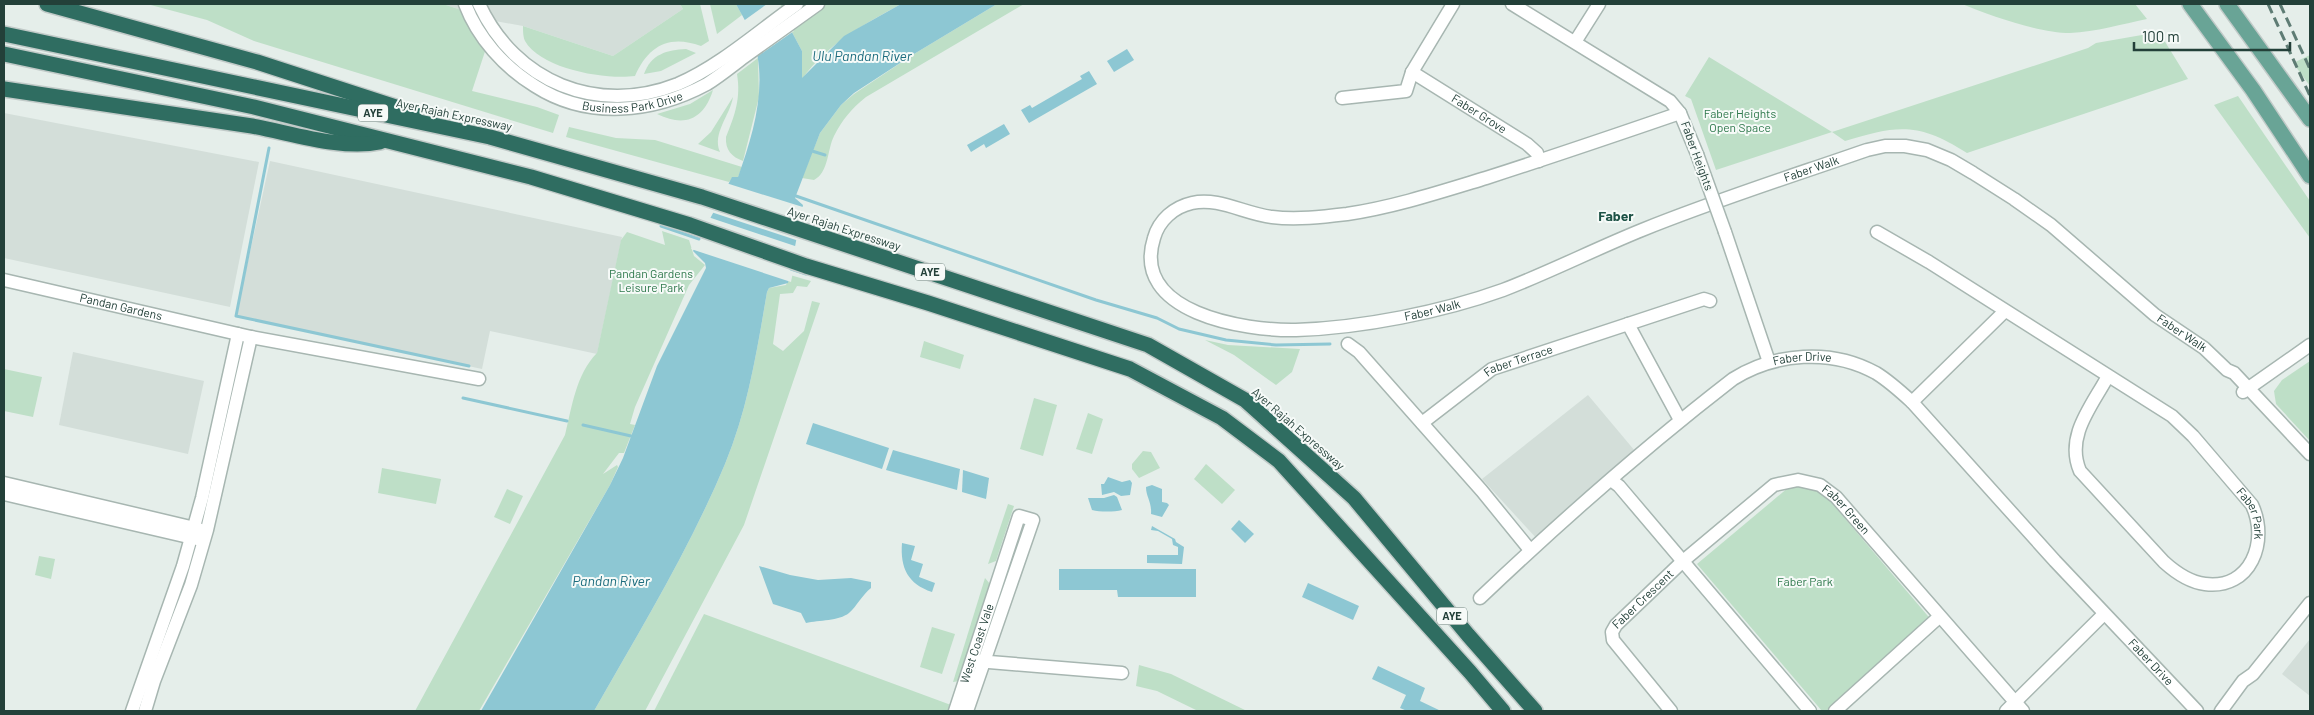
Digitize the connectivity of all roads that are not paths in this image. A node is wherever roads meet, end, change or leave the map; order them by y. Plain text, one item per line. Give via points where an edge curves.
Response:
1 (47, 4) edge
2 (465, 4) edge
3 (479, 4) edge
4 (797, 4) edge
5 (818, 4) edge
6 (1453, 4) edge
7 (1512, 4) edge
8 (1599, 4) edge
9 (2190, 4) edge
10 (2228, 4) edge
11 (4, 34) edge
12 (1575, 42) junction
13 (4, 54) edge
14 (1412, 72) junction
15 (4, 89) edge
16 (1342, 98) dead end
17 (1680, 113) junction
18 (2310, 119) edge
19 (490, 137) junction
20 (386, 141) junction
21 (1539, 161) junction
22 (2310, 176) edge
23 (1877, 232) dead end
24 (4, 280) edge
25 (1710, 300) dead end
26 (2005, 311) junction
27 (1628, 324) junction
28 (244, 336) junction
29 (1348, 344) dead end
30 (2310, 346) edge
31 (1769, 362) junction
32 (2108, 376) junction
33 (480, 380) dead end
34 (2246, 390) junction
35 (1912, 402) junction
36 (1680, 420) junction
37 (1422, 423) junction
38 (2310, 454) edge
39 (2310, 462) edge
40 (1611, 480) junction
41 (4, 483) edge
42 (4, 494) edge
43 (202, 498) junction
44 (166, 527) junction
45 (191, 532) junction
46 (205, 536) junction
47 (1530, 550) junction
48 (1683, 561) junction
49 (183, 566) junction
50 (1000, 577) junction
51 (1013, 581) junction
52 (1480, 598) dead end
53 (2310, 603) edge
54 (2104, 614) junction
55 (1939, 617) junction
56 (978, 661) junction
57 (1122, 673) dead end
58 (2253, 674) junction
59 (2015, 708) edge
60 (132, 711) edge
61 (145, 711) edge
62 (955, 711) edge
63 (967, 711) edge
64 (1503, 711) edge
65 (1535, 711) edge
66 (1670, 711) edge
67 (1810, 711) edge
68 (1835, 711) edge
69 (2197, 711) edge
70 (2221, 711) edge
71 (2230, 711) edge

1 - 19 highway via 257,62
2 - 5 street, Business Park Drive via 482,36 520,77 552,97 569,103 617,110 666,101 708,83
3 - 4 street, Business Park Drive via 505,46 532,69 555,84 591,95 615,96 656,91 704,71
6 - 14 street
7 - 12 street, Faber Heights
8 - 12 street
9 - 22 main road
10 - 18 main road
11 - 19 highway, Ayer Rajah Expressway / AYE
12 - 17 street, Faber Heights via 1657,92
13 - 20 highway, AYE via 254,107
14 - 16 street via 1404,92
14 - 21 street, Faber Grove via 1528,144
15 - 20 highway via 322,140 360,144
17 - 21 street, Faber Walk
17 - 31 street, Faber Heights, bridge
19 - 65 highway, Ayer Rajah Expressway / AYE via 702,197 1148,346 1244,400 1354,498
20 - 64 highway, AYE via 539,180 690,225 806,266 1130,369 1222,418 1285,467
21 - 34 street, Faber Walk via 1440,192 1347,214 1270,217 1205,201 1181,205 1165,217 1155,232 1151,246 1154,277 1174,300 1214,318 1240,325 1294,330 1397,318 1503,290 1643,230 1867,150 1905,146 1927,150 1951,160 2051,225 2155,315 2234,373
23 - 26 street, Faber Park
24 - 28 street, Pandan Gardens
25 - 27 street, Faber Terrace
26 - 32 street, Faber Park
26 - 35 street
27 - 36 street
27 - 37 street, Faber Terrace via 1492,369
28 - 33 street, Pandan Gardens
28 - 43 street
28 - 46 street
29 - 37 street via 1359,352
30 - 34 street
31 - 35 street, Faber Drive via 1821,357 1858,365 1892,384
31 - 36 street, Faber Drive via 1733,379
32 - 32 street, Faber Park via 2172,416 2252,506 2258,518 2259,542 2249,565 2241,574 2220,583 2204,584 2176,572 2080,471 2075,442 2078,430
34 - 38 street, Faber Walk
34 - 39 street, Faber Walk
35 - 54 street, Faber Drive
36 - 40 street, Faber Drive
37 - 47 street
40 - 47 street, Faber Drive
40 - 48 street
41 - 44 street
42 - 44 street
43 - 44 street via 190,515
43 - 45 street
44 - 45 street
44 - 49 street via 180,546
45 - 46 street
45 - 49 street
46 - 61 street via 192,585
47 - 52 street, Faber Drive
48 - 55 street, Faber Green via 1774,485 1798,480 1820,485 1836,497
48 - 66 street, Faber Crescent via 1612,632 1613,640
48 - 67 street
49 - 60 street
50 - 51 street
50 - 51 street, West Coast Vale via 1019,516 1032,518
50 - 56 street, West Coast Vale
51 - 56 street, West Coast Vale
53 - 58 street
54 - 59 street
54 - 69 street, Faber Drive
55 - 59 street, Faber Green
55 - 68 street
56 - 57 street, West Coast Vale
56 - 62 street, West Coast Vale
56 - 63 street, West Coast Vale
58 - 70 street via 2243,680
58 - 71 street

